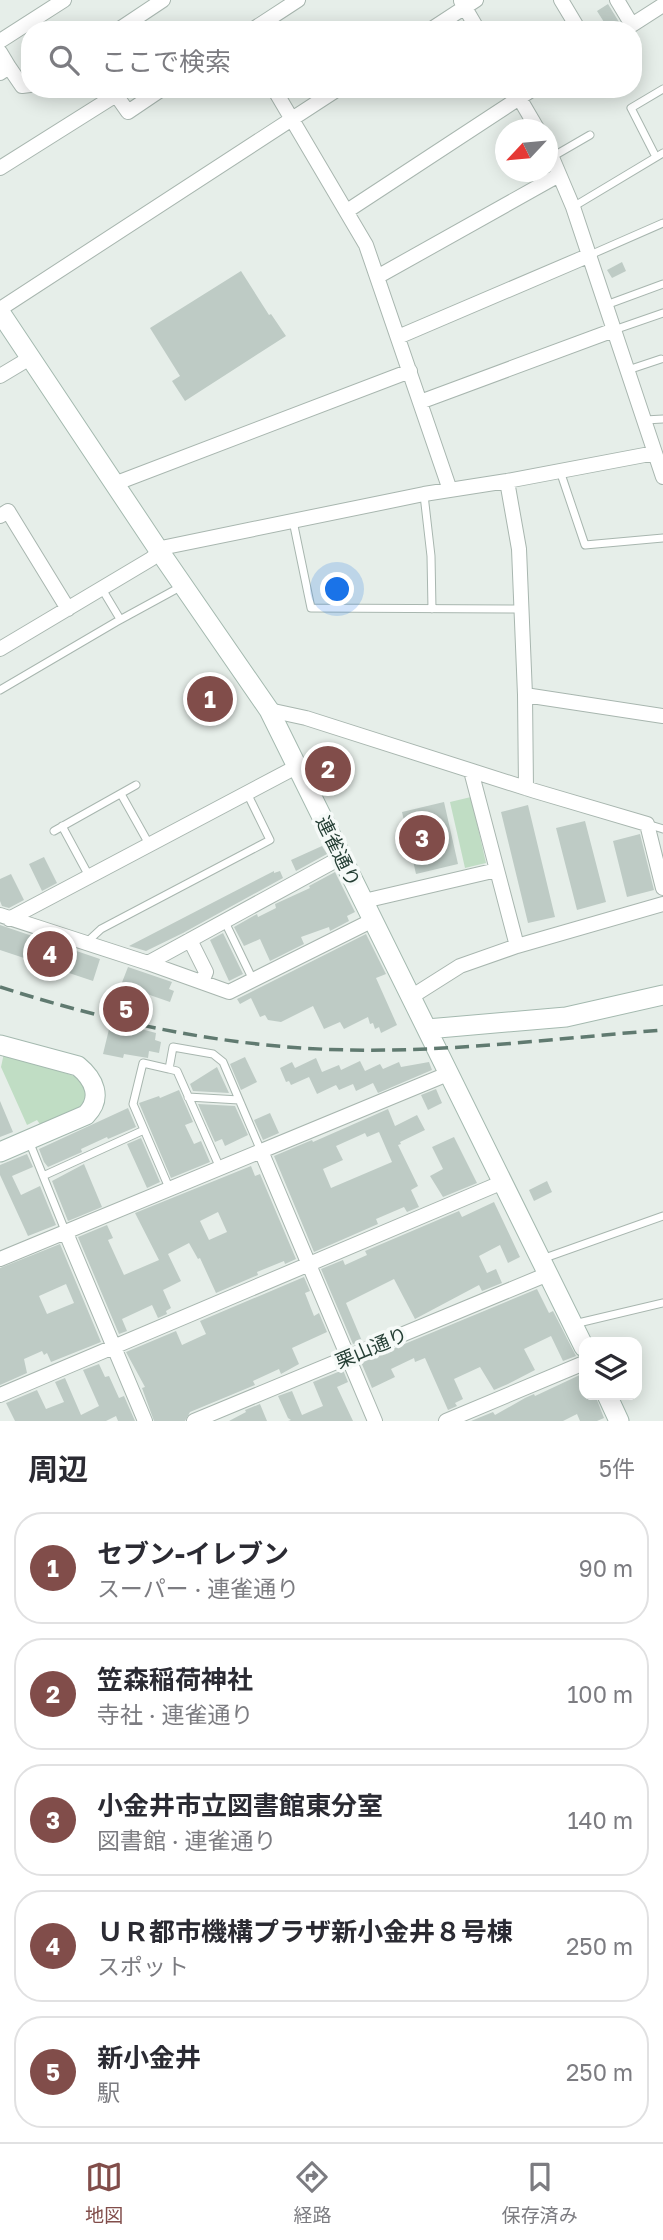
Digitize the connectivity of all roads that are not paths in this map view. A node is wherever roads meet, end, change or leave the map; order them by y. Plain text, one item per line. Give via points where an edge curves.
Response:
1 (64, 0) edge
2 (163, 0) edge
3 (298, 0) edge
4 (561, 0) edge
5 (617, 0) edge
6 (467, 2) edge
7 (663, 5) edge
8 (31, 21) edge
9 (132, 21) edge
10 (266, 21) edge
11 (442, 21) edge
12 (474, 21) edge
13 (574, 21) edge
14 (626, 21) edge
15 (638, 21) edge
16 (21, 28) edge
17 (0, 41) edge
18 (0, 52) edge
19 (5, 70) edge
20 (21, 85) edge
21 (663, 89) edge
22 (111, 98) edge
23 (118, 98) edge
24 (149, 98) edge
25 (279, 98) edge
26 (324, 98) edge
27 (511, 98) edge
28 (519, 98) edge
29 (292, 119) junction
30 (532, 119) edge
31 (590, 135) dead end
32 (558, 149) edge
33 (660, 155) edge
34 (0, 169) edge
35 (559, 175) joint
36 (573, 207) junction
37 (347, 211) junction
38 (663, 223) edge
39 (590, 255) junction
40 (377, 276) junction
41 (663, 285) edge
42 (606, 305) junction
43 (0, 310) edge
44 (663, 313) edge
45 (614, 330) junction
46 (398, 337) junction
47 (30, 358) junction
48 (662, 359) edge
49 (628, 370) junction
50 (410, 371) junction
51 (0, 376) edge
52 (420, 402) junction
53 (663, 419) edge
54 (644, 420) junction
55 (655, 453) junction
56 (560, 470) junction
57 (663, 477) edge
58 (507, 481) junction
59 (114, 484) junction
60 (450, 490) junction
61 (424, 494) junction
62 (0, 516) edge
63 (293, 521) junction
64 (663, 538) edge
65 (160, 552) junction
66 (183, 585) junction
67 (101, 589) junction
68 (68, 608) junction
69 (432, 609) junction
70 (520, 609) junction
71 (120, 620) junction
72 (0, 649) edge
73 (0, 690) edge
74 (525, 695) junction
75 (269, 710) junction
76 (663, 716) edge
77 (298, 766) junction
78 (471, 771) junction
79 (136, 785) dead end
80 (526, 788) junction
81 (247, 793) junction
82 (121, 794) junction
83 (648, 824) junction
84 (62, 826) junction
85 (663, 829) edge
86 (54, 831) dead end
87 (149, 845) junction
88 (342, 857) junction
89 (497, 870) junction
90 (89, 876) junction
91 (663, 888) edge
92 (364, 901) junction
93 (663, 904) edge
94 (5, 917) edge
95 (373, 920) junction
96 (225, 921) junction
97 (190, 940) junction
98 (86, 943) junction
99 (517, 946) junction
100 (148, 962) junction
101 (253, 980) junction
102 (202, 982) junction
103 (663, 995) edge
104 (411, 997) junction
105 (427, 1028) junction
106 (0, 1045) edge
107 (169, 1069) junction
108 (450, 1073) junction
109 (188, 1097) junction
110 (239, 1100) junction
111 (144, 1130) junction
112 (28, 1140) junction
113 (261, 1151) junction
114 (0, 1152) edge
115 (220, 1169) junction
116 (43, 1176) junction
117 (503, 1182) junction
118 (170, 1190) junction
119 (663, 1216) edge
120 (66, 1233) junction
121 (0, 1259) edge
122 (308, 1264) junction
123 (545, 1267) junction
124 (663, 1303) edge
125 (573, 1324) junction
126 (579, 1337) edge
127 (113, 1345) junction
128 (347, 1357) junction
129 (579, 1365) edge
130 (0, 1395) edge
131 (609, 1400) edge
132 (615, 1420) edge
133 (145, 1421) edge
134 (194, 1421) edge
135 (375, 1421) edge
136 (446, 1421) edge

1 - 8 street
2 - 9 street
3 - 10 street
4 - 13 street
5 - 14 street
6 - 11 street
6 - 12 street
7 - 15 street
16 - 17 street
18 - 19 street
19 - 20 street
21 - 33 lane via 631,108
22 - 34 street
23 - 24 street via 128,112
25 - 29 street
26 - 29 street
27 - 37 street
28 - 30 street
29 - 37 street
29 - 43 street
31 - 32 lane
33 - 36 lane
35 - 36 street
35 - 40 street
36 - 39 street
37 - 40 street
38 - 39 lane
39 - 42 street
39 - 46 street
40 - 46 street
41 - 42 lane
42 - 45 street
43 - 47 main road, 連雀通り
44 - 45 lane
45 - 49 street
45 - 52 street
46 - 50 street
47 - 51 street
47 - 59 main road, 連雀通り
48 - 49 lane
49 - 54 street
50 - 52 street
50 - 59 street
52 - 60 street
53 - 54 lane
54 - 55 street
55 - 56 street
55 - 57 street
56 - 58 street
56 - 64 lane via 585,545
58 - 60 street
58 - 70 street via 519,549
59 - 65 main road, 連雀通り
60 - 61 street
61 - 63 street
61 - 69 lane
62 - 68 street via 8,511
63 - 65 street via 180,543
63 - 69 lane via 311,608
65 - 66 main road, 連雀通り
65 - 67 street
66 - 71 lane
66 - 75 main road, 連雀通り
67 - 68 street
67 - 71 lane
68 - 72 street
69 - 70 lane
70 - 74 street
71 - 73 lane
74 - 76 street
74 - 80 street
75 - 77 main road, 連雀通り
75 - 78 street
77 - 81 street
77 - 88 main road, 連雀通り
78 - 80 street
78 - 89 street
79 - 82 lane
80 - 83 street
81 - 87 street
81 - 98 lane via 270,839 101,929
82 - 84 lane
82 - 87 lane
83 - 85 lane
83 - 91 street
84 - 86 lane
84 - 90 lane
87 - 90 street
88 - 92 main road, 連雀通り
88 - 96 street
89 - 92 street
89 - 99 street
90 - 94 street
92 - 95 main road, 連雀通り
93 - 99 street
94 - 98 street
95 - 101 street
95 - 104 main road, 連雀通り
96 - 97 street
96 - 101 lane
97 - 100 street
97 - 102 street via 206,972
98 - 100 street
99 - 104 street via 460,966
100 - 102 street
101 - 102 street via 229,992
103 - 105 main road via 566,1017
104 - 105 main road, 連雀通り
105 - 108 main road, 連雀通り
106 - 112 main road via 78,1066 94,1086 95,1103 86,1115
107 - 109 lane via 177,1071
107 - 110 lane via 173,1047 213,1054 223,1062
107 - 111 lane via 143,1063 134,1104
108 - 113 street
108 - 117 main road, 連雀通り
109 - 110 lane
109 - 115 lane
110 - 113 lane
111 - 116 lane
111 - 118 lane
112 - 114 main road
112 - 116 lane
113 - 115 street
113 - 122 street
115 - 118 street
116 - 120 lane
117 - 122 street
117 - 123 main road, 連雀通り
118 - 120 street
119 - 123 lane
120 - 121 street
120 - 127 street
122 - 127 street
122 - 128 street
123 - 125 main road, 連雀通り
123 - 128 street, 栗山通り
124 - 125 lane
125 - 126 main road, 連雀通り
127 - 130 street
127 - 133 street
128 - 134 street, 栗山通り
128 - 135 street
129 - 136 street
131 - 132 main road

